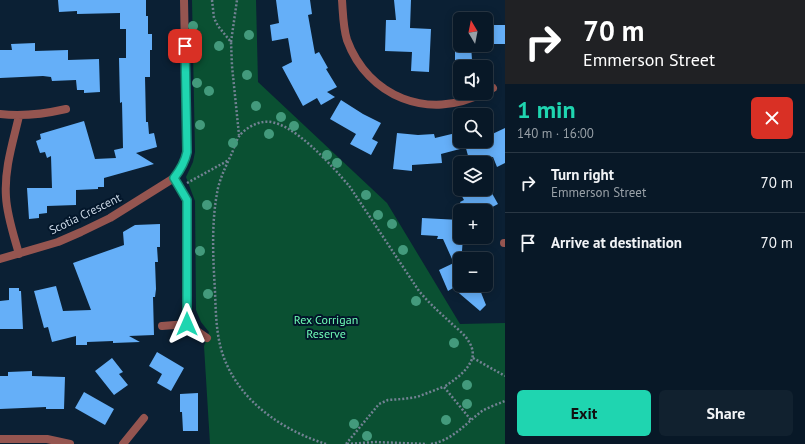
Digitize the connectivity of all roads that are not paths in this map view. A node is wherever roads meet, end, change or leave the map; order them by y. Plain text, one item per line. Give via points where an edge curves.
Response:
1 (184, 0) edge
2 (342, 0) edge
3 (467, 100) edge
4 (66, 109) dead end
5 (0, 114) edge
6 (19, 116) junction
7 (174, 178) junction
8 (19, 254) junction
9 (0, 259) edge
10 (187, 324) junction
11 (162, 326) dead end
12 (206, 338) dead end
13 (144, 418) dead end
14 (0, 439) edge
15 (70, 444) edge
16 (123, 444) edge

1 - 7 street via 187,152
2 - 3 street via 344,26 352,51 377,84 403,99 418,103 445,105
4 - 6 street
5 - 6 street
6 - 8 street via 8,163 6,187 8,211
7 - 8 street, Scotia Crescent via 110,218 58,242
7 - 10 street via 187,200
8 - 9 street, Scotia Crescent
10 - 11 street
10 - 12 street
13 - 16 street
14 - 15 street via 47,439

